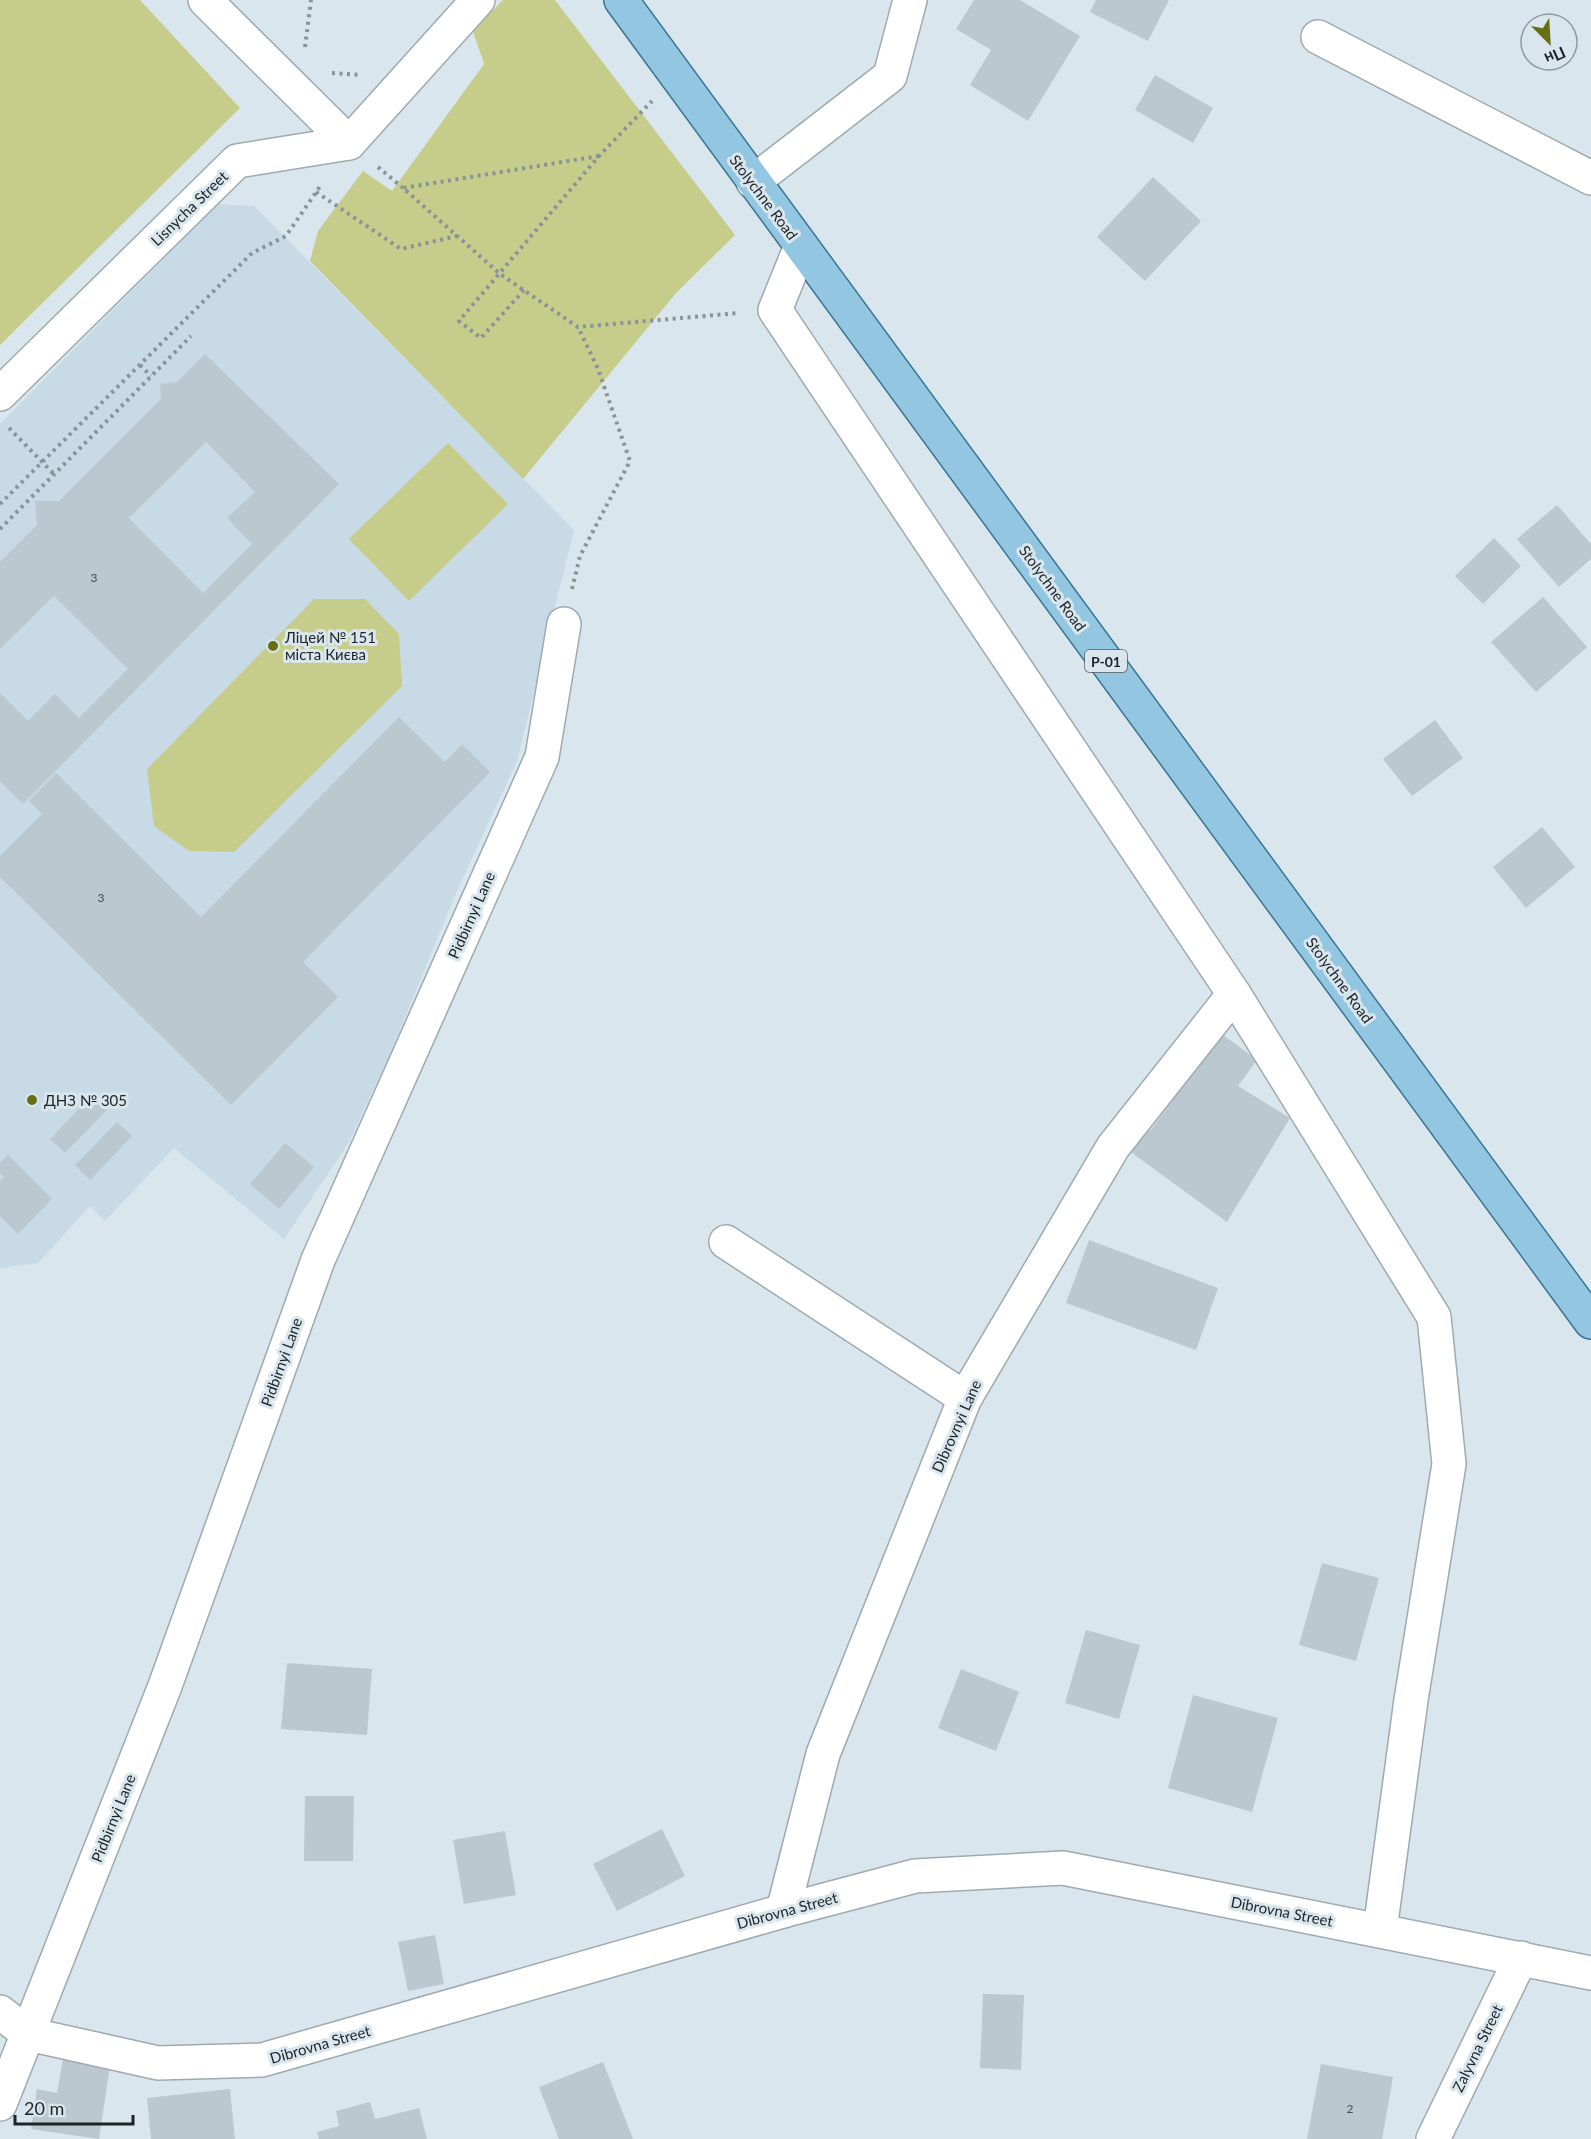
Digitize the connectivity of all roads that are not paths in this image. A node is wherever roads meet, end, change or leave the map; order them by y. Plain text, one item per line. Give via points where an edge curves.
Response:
1 (205, 0) edge
2 (478, 0) edge
3 (621, 0) edge
4 (910, 0) edge
5 (1318, 37) dead end
6 (349, 143) junction
7 (1591, 178) edge
8 (753, 182) junction
9 (801, 246) junction
10 (0, 394) edge
11 (564, 624) road end
12 (1234, 994) junction
13 (726, 1242) dead end
14 (1591, 1322) edge
15 (965, 1398) junction
16 (783, 1911) junction
17 (1380, 1930) junction
18 (1521, 1958) junction
19 (1591, 1973) edge
20 (0, 2012) edge
21 (27, 2034) junction
22 (0, 2104) edge
23 (1433, 2139) edge

1 - 6 street
2 - 6 street
3 - 8 main road, Stolychne Road / Р-01
4 - 8 street via 890,76
5 - 7 street
6 - 10 street, Lisnycha Street via 237,161
8 - 9 main road, Stolychne Road / Р-01
9 - 12 street via 775,310
9 - 14 main road, Stolychne Road / Р-01
11 - 21 street, Pidbirnyi Lane via 542,757 318,1260 165,1686
12 - 15 street, Dibrovnyi Lane via 1113,1147
12 - 17 street via 1434,1317 1449,1464 1411,1700
13 - 15 street
15 - 16 street, Dibrovnyi Lane via 823,1754
16 - 17 street, Dibrovna Street via 915,1876 1063,1868
16 - 21 street, Dibrovna Street via 262,2060 158,2063
17 - 18 street, Dibrovna Street
18 - 19 street, Dibrovna Street
18 - 23 street, Zalyvna Street
20 - 21 street, Dibrovna Street
21 - 22 street, Pidbirnyi Lane

